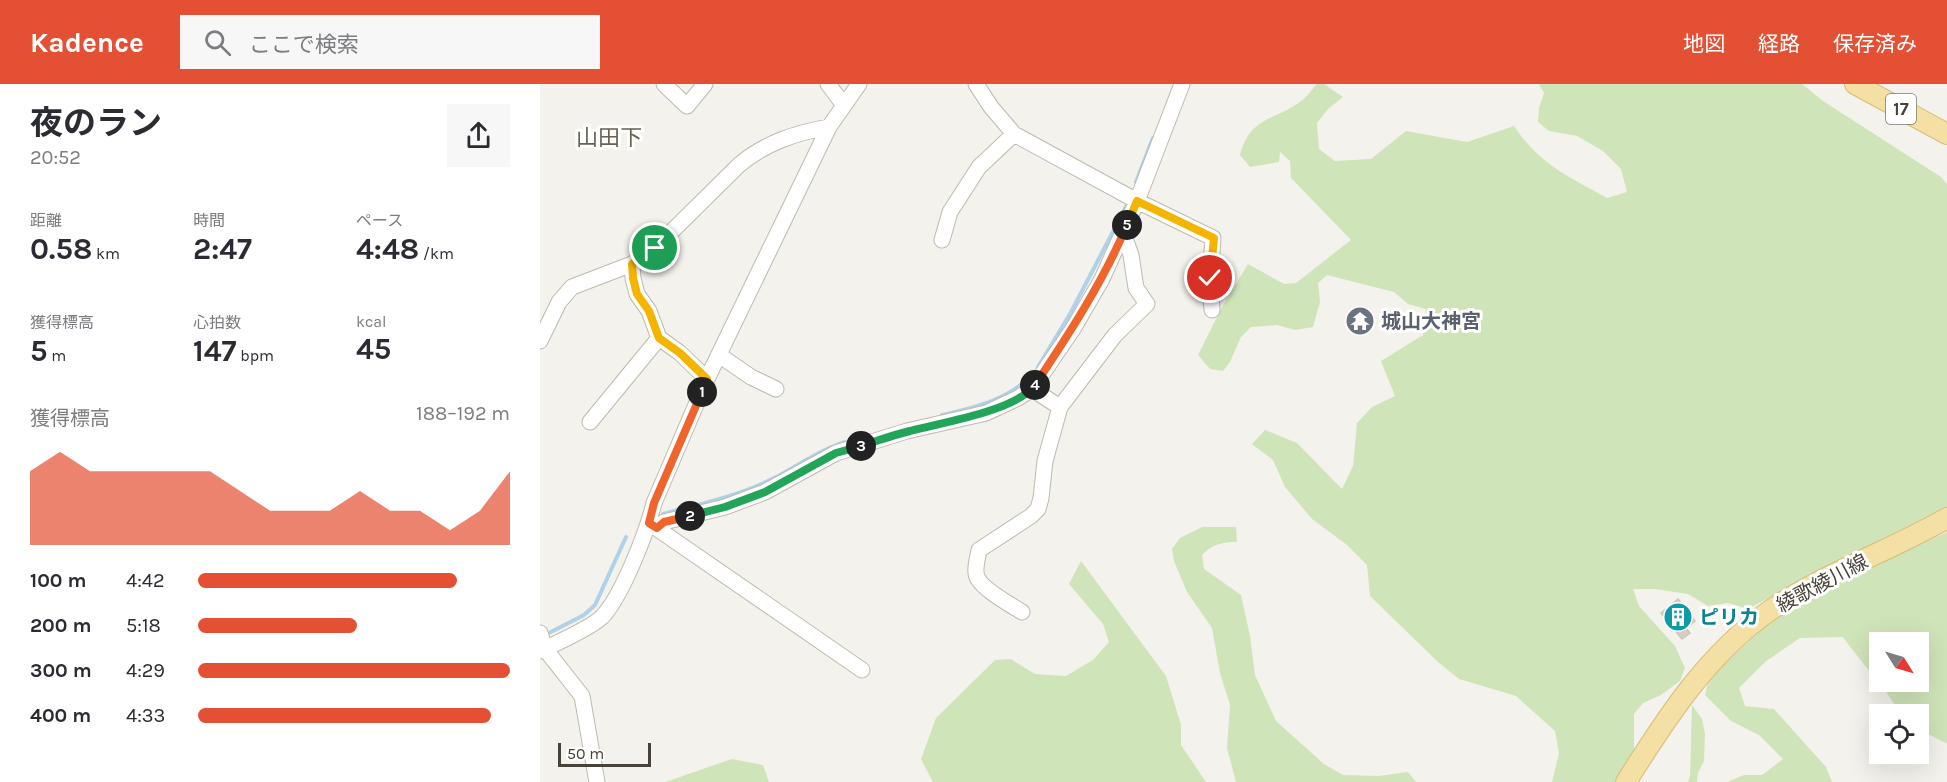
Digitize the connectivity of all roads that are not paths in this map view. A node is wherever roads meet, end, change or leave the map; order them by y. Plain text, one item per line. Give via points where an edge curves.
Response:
1 (664, 84) edge
2 (705, 84) edge
3 (828, 84) edge
4 (859, 84) edge
5 (976, 84) edge
6 (1182, 84) edge
7 (1855, 84) edge
8 (843, 104) junction
9 (829, 127) junction
10 (1947, 134) edge
11 (1014, 135) junction
12 (1137, 201) junction
13 (1123, 233) junction
14 (942, 240) dead end
15 (632, 264) junction
16 (1212, 310) dead end
17 (659, 338) junction
18 (540, 341) edge
19 (719, 356) junction
20 (707, 379) junction
21 (776, 389) dead end
22 (1032, 389) junction
23 (1060, 407) junction
24 (590, 422) dead end
25 (1947, 518) edge
26 (653, 525) junction
27 (1022, 612) dead end
28 (541, 642) edge
29 (862, 670) dead end
30 (597, 782) edge
31 (1626, 782) edge

1 - 2 street via 687,106
3 - 8 street
4 - 8 street
5 - 11 street
6 - 12 street
7 - 10 main road, 17
8 - 9 street
9 - 15 street via 800,132 753,153 655,248
9 - 19 street
11 - 12 street
11 - 14 street via 980,167 950,212
12 - 13 street
12 - 16 street via 1214,238
13 - 22 street via 1079,319
13 - 23 street via 1136,288 1147,304 1114,335
15 - 17 street via 637,294 649,311
15 - 18 street via 572,287 559,302
17 - 20 street
17 - 24 street
19 - 20 street
19 - 21 street
20 - 26 street via 654,503
22 - 23 street
22 - 26 street via 986,412 836,453 765,492 725,507
23 - 27 street via 1045,461 1038,508 979,550 978,579
25 - 31 main road, 綾歌綾川線 via 1824,578 1744,631 1686,691
26 - 28 street via 615,600 600,619
26 - 29 street
28 - 30 street via 582,696

